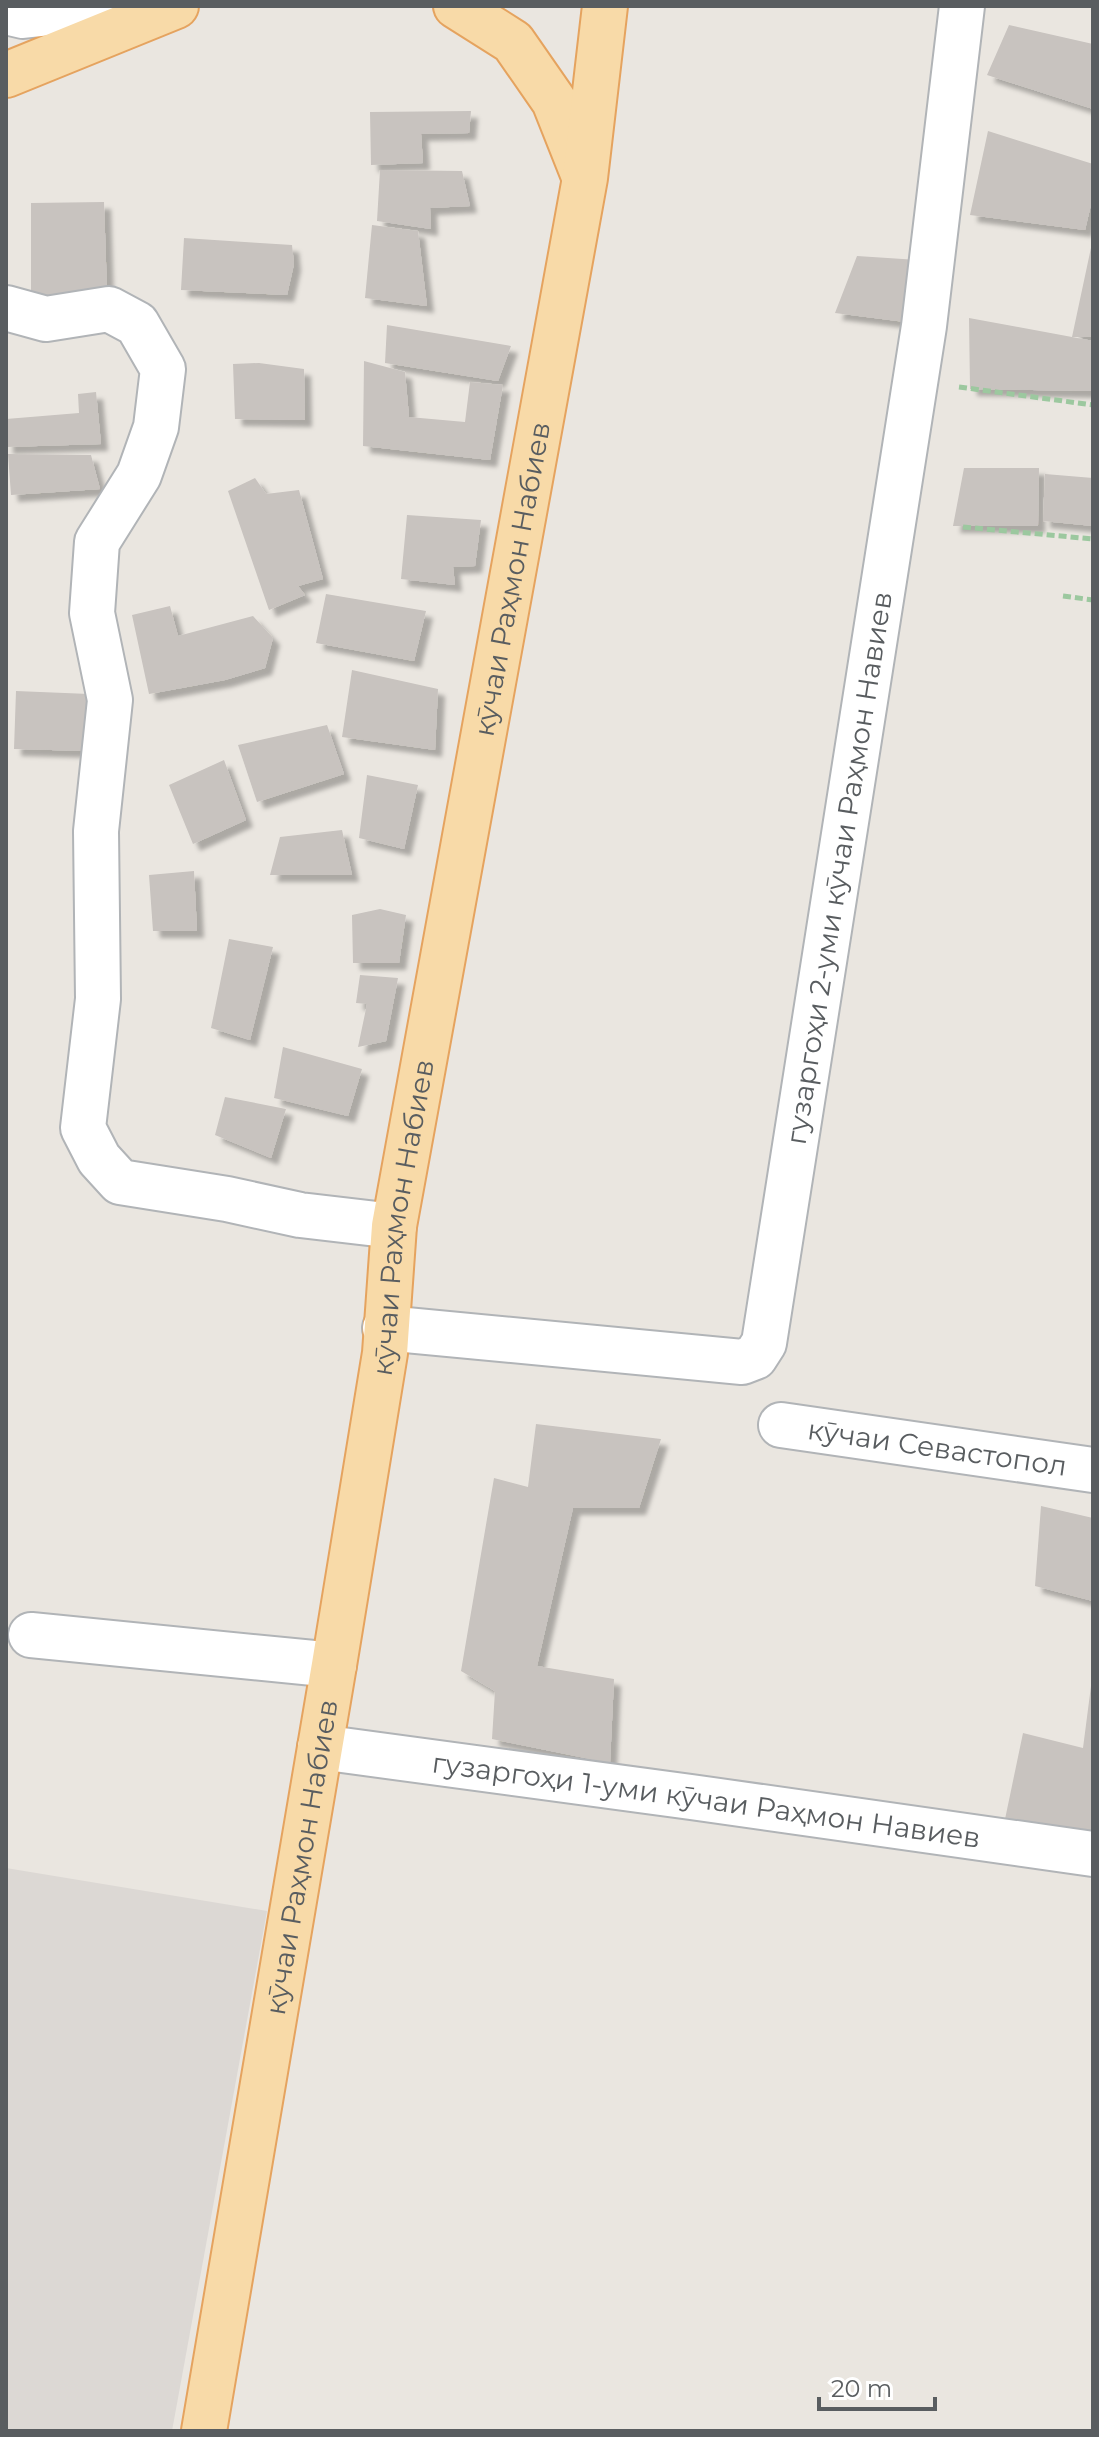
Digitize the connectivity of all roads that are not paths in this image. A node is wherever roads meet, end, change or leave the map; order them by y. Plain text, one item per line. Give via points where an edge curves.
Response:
1 (115, 6) edge
2 (176, 6) edge
3 (456, 6) edge
4 (605, 6) edge
5 (962, 6) edge
6 (6, 12) edge
7 (6, 75) edge
8 (585, 178) junction
9 (6, 308) edge
10 (394, 1226) junction
11 (385, 1328) junction
12 (781, 1425) dead end
13 (1093, 1470) edge
14 (31, 1635) dead end
15 (334, 1665) junction
16 (320, 1747) junction
17 (1093, 1854) edge
18 (204, 2431) edge

1 - 6 street via 23,16
2 - 7 main road
3 - 8 main road via 513,42 554,101
4 - 8 main road, кӯчаи Раҳмон Набиев
5 - 11 street, гузаргоҳи 2-уми кӯчаи Раҳмон Навиев via 924,326 764,1343 755,1357 742,1362
8 - 10 main road, кӯчаи Раҳмон Набиев
9 - 10 street via 46,319 109,309 137,324 163,369 156,427 139,475 97,542 92,613 110,700 96,831 98,999 83,1128 99,1159 120,1182 300,1215
10 - 11 main road, кӯчаи Раҳмон Набиев
11 - 15 main road, кӯчаи Раҳмон Набиев
12 - 13 street, кӯчаи Севастопол
14 - 15 street
15 - 16 main road, кӯчаи Раҳмон Набиев
16 - 17 street, гузаргоҳи 1-уми кӯчаи Раҳмон Навиев
16 - 18 main road, кӯчаи Раҳмон Набиев

